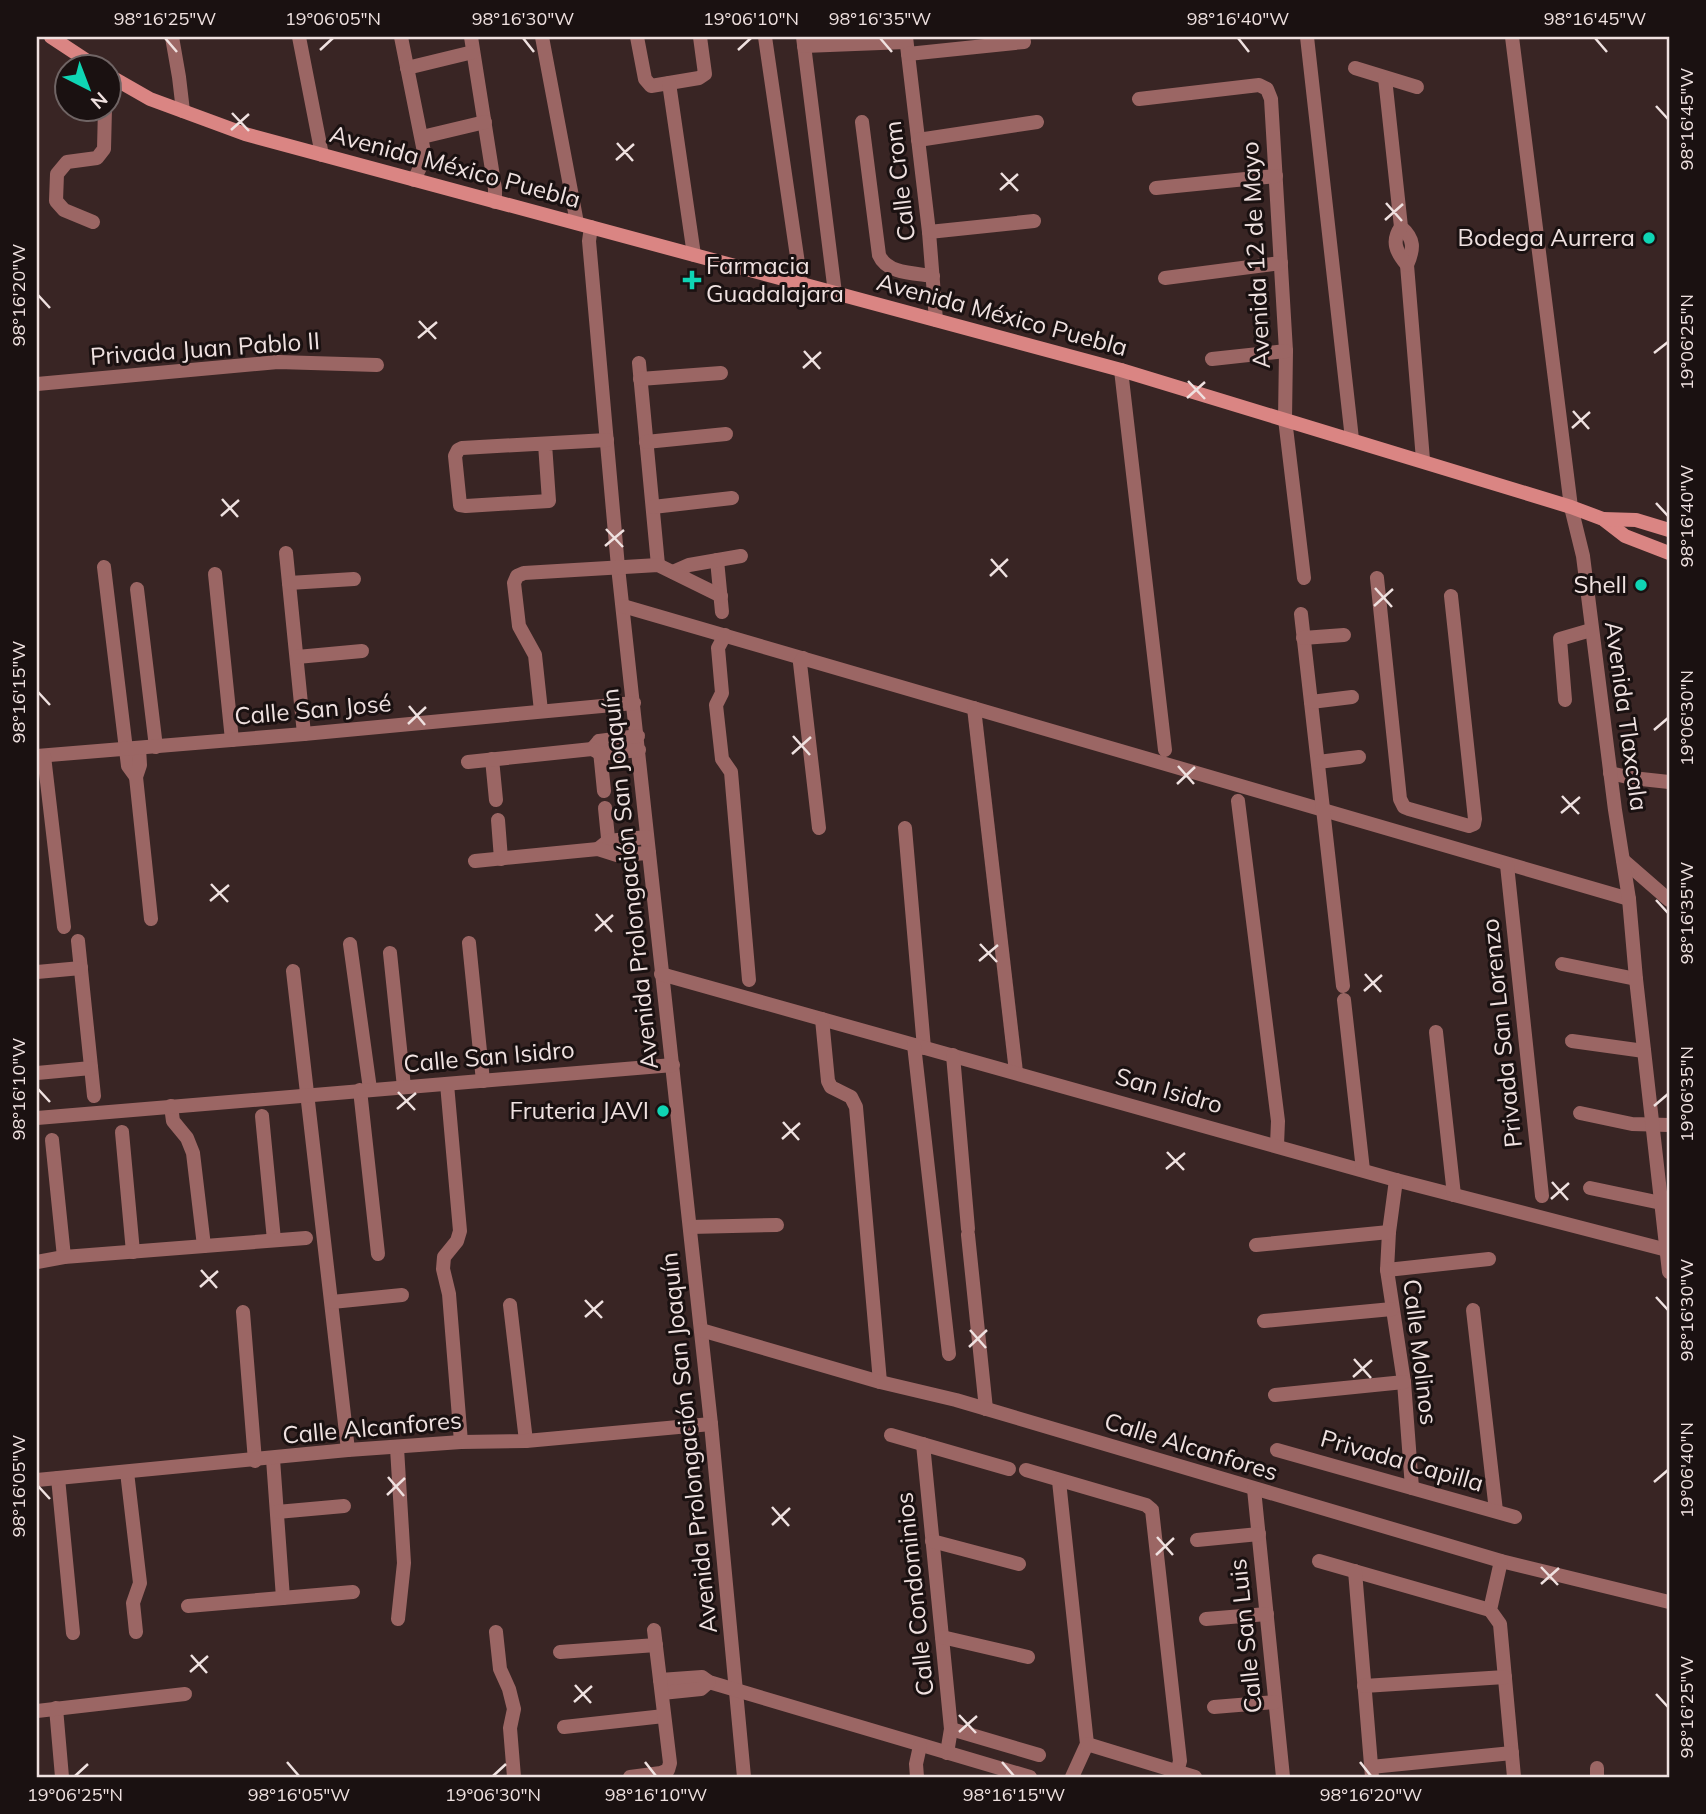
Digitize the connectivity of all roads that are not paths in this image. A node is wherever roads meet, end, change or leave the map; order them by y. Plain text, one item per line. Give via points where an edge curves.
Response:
1 (51, 37) edge
2 (172, 37) edge
3 (299, 37) edge
4 (401, 37) edge
5 (542, 37) edge
6 (638, 37) edge
7 (700, 37) edge
8 (765, 37) edge
9 (1307, 37) edge
10 (1512, 37) edge
11 (803, 41) edge
12 (842, 41) edge
13 (1024, 42) dead end
14 (472, 44) edge
15 (907, 44) edge
16 (74, 52) edge
17 (407, 68) junction
18 (1355, 68) dead end
19 (1385, 78) junction
20 (122, 83) edge
21 (669, 83) junction
22 (1417, 88) dead end
23 (1139, 99) dead end
24 (183, 111) junction
25 (105, 122) edge
26 (485, 122) junction
27 (862, 122) dead end
28 (1037, 122) dead end
29 (422, 137) junction
30 (918, 140) junction
31 (322, 155) junction
32 (1276, 176) junction
33 (414, 180) junction
34 (1156, 188) dead end
35 (495, 202) junction
36 (1034, 221) dead end
37 (93, 222) dead end
38 (584, 225) junction
39 (929, 232) junction
40 (694, 255) junction
41 (1281, 263) junction
42 (933, 276) junction
43 (1165, 278) dead end
44 (801, 284) junction
45 (835, 293) junction
46 (936, 320) junction
47 (1286, 351) junction
48 (1212, 359) dead end
49 (639, 363) dead end
50 (377, 365) dead end
51 (1121, 370) junction
52 (721, 373) dead end
53 (640, 379) junction
54 (37, 384) edge
55 (1285, 419) junction
56 (726, 434) dead end
57 (1352, 439) junction
58 (607, 440) junction
59 (646, 442) junction
60 (545, 444) junction
61 (1423, 460) junction
62 (732, 498) dead end
63 (653, 506) junction
64 (1571, 507) junction
65 (1603, 519) junction
66 (1669, 530) edge
67 (286, 553) dead end
68 (1669, 553) edge
69 (741, 556) dead end
70 (717, 560) junction
71 (658, 565) junction
72 (104, 567) dead end
73 (618, 567) junction
74 (673, 572) junction
75 (215, 574) dead end
76 (1304, 578) dead end
77 (354, 579) dead end
78 (1377, 579) dead end
79 (289, 583) junction
80 (137, 589) dead end
81 (721, 596) junction
82 (1451, 596) dead end
83 (623, 606) junction
84 (722, 612) dead end
85 (1301, 614) dead end
86 (1591, 630) junction
87 (725, 635) junction
88 (1344, 635) dead end
89 (1304, 638) junction
90 (362, 651) dead end
91 (297, 657) junction
92 (803, 658) junction
93 (1352, 696) dead end
94 (1565, 700) dead end
95 (1311, 702) junction
96 (634, 703) junction
97 (974, 708) junction
98 (541, 712) junction
99 (304, 734) junction
100 (232, 740) junction
101 (638, 743) junction
102 (156, 747) junction
103 (597, 748) junction
104 (132, 749) junction
105 (1165, 750) dead end
106 (40, 756) edge
107 (1359, 757) dead end
108 (492, 759) junction
109 (468, 762) dead end
110 (1318, 762) junction
111 (1610, 773) junction
112 (1669, 782) edge
113 (604, 791) dead end
114 (496, 800) dead end
115 (1238, 801) dead end
116 (605, 808) dead end
117 (1324, 812) junction
118 (1442, 819) junction
119 (498, 820) dead end
120 (819, 828) dead end
121 (905, 828) dead end
122 (647, 837) junction
123 (1437, 843) junction
124 (605, 848) junction
125 (649, 853) junction
126 (501, 859) junction
127 (1623, 860) junction
128 (475, 861) dead end
129 (1507, 865) junction
130 (1629, 899) junction
131 (1669, 900) edge
132 (151, 919) dead end
133 (64, 927) dead end
134 (78, 941) dead end
135 (469, 943) dead end
136 (350, 944) dead end
137 (390, 953) dead end
138 (1562, 964) dead end
139 (81, 968) junction
140 (293, 971) dead end
141 (37, 972) edge
142 (661, 974) junction
143 (749, 979) dead end
144 (1636, 979) junction
145 (822, 1019) junction
146 (1436, 1032) dead end
147 (1572, 1041) dead end
148 (919, 1047) junction
149 (1644, 1051) junction
150 (953, 1055) junction
151 (673, 1065) junction
152 (91, 1069) junction
153 (1016, 1072) junction
154 (37, 1073) edge
155 (483, 1081) junction
156 (447, 1084) junction
157 (404, 1087) junction
158 (365, 1090) junction
159 (309, 1094) junction
160 (94, 1096) dead end
161 (178, 1105) junction
162 (1580, 1113) dead end
163 (262, 1116) dead end
164 (37, 1118) edge
165 (1669, 1125) edge
166 (1653, 1126) junction
167 (122, 1132) dead end
168 (52, 1140) dead end
169 (1277, 1145) junction
170 (1363, 1170) junction
171 (1396, 1180) junction
172 (1590, 1188) dead end
173 (1454, 1195) junction
174 (1542, 1196) dead end
175 (1661, 1203) junction
176 (778, 1224) dead end
177 (690, 1227) junction
178 (1389, 1233) junction
179 (306, 1238) dead end
180 (274, 1240) junction
181 (1256, 1245) dead end
182 (204, 1246) junction
183 (1667, 1250) junction
184 (133, 1252) junction
185 (379, 1254) dead end
186 (64, 1257) junction
187 (1489, 1259) dead end
188 (37, 1262) edge
189 (1387, 1270) junction
190 (1669, 1272) edge
191 (402, 1295) dead end
192 (332, 1302) junction
193 (510, 1305) dead end
194 (1392, 1309) junction
195 (1473, 1310) dead end
196 (243, 1312) dead end
197 (1264, 1321) dead end
198 (701, 1330) junction
199 (949, 1354) dead end
200 (880, 1382) junction
201 (1404, 1382) junction
202 (1275, 1395) dead end
203 (986, 1409) junction
204 (711, 1424) junction
205 (891, 1435) dead end
206 (526, 1441) junction
207 (461, 1443) junction
208 (923, 1444) junction
209 (397, 1448) junction
210 (348, 1450) junction
211 (1277, 1450) dead end
212 (273, 1459) junction
213 (255, 1461) junction
214 (1009, 1469) dead end
215 (1026, 1470) dead end
216 (127, 1472) junction
217 (58, 1478) junction
218 (37, 1480) edge
219 (1059, 1481) junction
220 (1412, 1488) junction
221 (1254, 1489) junction
222 (344, 1506) dead end
223 (1496, 1511) junction
224 (277, 1512) junction
225 (1515, 1517) dead end
226 (1259, 1534) junction
227 (1197, 1540) dead end
228 (932, 1541) junction
229 (1320, 1561) dead end
230 (1501, 1561) junction
231 (1019, 1564) dead end
232 (1355, 1571) junction
233 (353, 1592) dead end
234 (284, 1598) junction
235 (1669, 1602) edge
236 (188, 1606) dead end
237 (1490, 1610) junction
238 (1267, 1614) junction
239 (398, 1619) dead end
240 (1206, 1619) dead end
241 (654, 1630) dead end
242 (136, 1632) dead end
243 (496, 1632) dead end
244 (73, 1633) dead end
245 (942, 1637) junction
246 (656, 1645) junction
247 (560, 1652) dead end
248 (1028, 1657) dead end
249 (1504, 1677) junction
250 (661, 1686) junction
251 (1364, 1686) junction
252 (736, 1689) junction
253 (185, 1694) dead end
254 (1275, 1702) junction
255 (1214, 1707) dead end
256 (56, 1708) junction
257 (37, 1711) edge
258 (664, 1716) junction
259 (564, 1727) dead end
260 (949, 1741) junction
261 (1087, 1744) junction
262 (920, 1746) junction
263 (1512, 1753) junction
264 (1039, 1755) dead end
265 (1177, 1772) junction
266 (1371, 1772) edge
267 (62, 1777) edge
268 (514, 1777) edge
269 (630, 1777) edge
270 (744, 1777) edge
271 (917, 1777) edge
272 (1030, 1777) edge
273 (1072, 1777) edge
274 (1195, 1777) edge
275 (1283, 1777) edge
276 (1514, 1777) edge

1 - 16 main road
2 - 24 street
3 - 31 street
4 - 17 street
5 - 38 street, Avenida Prolongación San Joaquín
6 - 21 street via 647,85
7 - 21 street via 705,74
8 - 44 street
9 - 57 street
10 - 64 street, Avenida Tlaxcala
11 - 12 street
11 - 45 street
12 - 15 street
13 - 15 street
14 - 17 street
14 - 26 street
15 - 30 street, Calle Crom
17 - 29 street
18 - 19 street
19 - 22 street
19 - 61 street via 1401,227 1395,247 1407,265
20 - 24 main road, Avenida México Puebla
21 - 40 street
23 - 32 street, Avenida 12 de Mayo via 1259,86 1267,89
24 - 31 main road, Avenida México Puebla
25 - 37 street via 104,149 97,158 67,162 57,174 56,201 64,210
26 - 29 street
26 - 35 street
27 - 42 street via 883,264
28 - 30 street
29 - 33 street via 425,157
30 - 39 street, Calle Crom
31 - 33 main road, Avenida México Puebla
32 - 34 street
32 - 41 street, Avenida 12 de Mayo
33 - 35 main road, Avenida México Puebla
35 - 38 main road, Avenida México Puebla
36 - 39 street
38 - 40 main road, Avenida México Puebla
38 - 58 street, Avenida Prolongación San Joaquín
39 - 42 street, Calle Crom
40 - 44 main road, Avenida México Puebla
41 - 43 street
41 - 47 street, Avenida 12 de Mayo
42 - 46 street, Calle Crom
44 - 45 main road, Avenida México Puebla
45 - 46 main road, Avenida México Puebla
46 - 51 main road, Avenida México Puebla
47 - 48 street
47 - 55 street, Avenida 12 de Mayo
49 - 53 street
50 - 54 street, Privada Juan Pablo II via 278,362
51 - 55 main road, Avenida México Puebla
51 - 105 street
52 - 53 street
53 - 59 street
55 - 57 main road, Avenida México Puebla
55 - 76 street, Avenida 12 de Mayo
56 - 59 street
57 - 61 main road, Avenida México Puebla
58 - 60 street
58 - 73 street, Avenida Prolongación San Joaquín
59 - 63 street
60 - 60 street via 549,501 460,505 458,450
61 - 64 main road, Avenida México Puebla
62 - 63 street
63 - 71 street
64 - 65 main road, Avenida México Puebla
64 - 86 street, Avenida Tlaxcala via 1583,556
65 - 66 main road, Avenida México Puebla via 1636,520
65 - 68 main road, Avenida México Puebla via 1625,536
67 - 79 street
69 - 70 street
70 - 74 street
70 - 81 street
71 - 73 street
71 - 74 street
72 - 104 street
73 - 83 street, Avenida Prolongación San Joaquín
73 - 98 street via 517,576 519,626 535,655
74 - 81 street
75 - 100 street
77 - 79 street
78 - 118 street via 1400,799 1404,807
79 - 91 street
80 - 102 street
81 - 84 street
82 - 118 street via 1475,819 1469,826
83 - 87 street
83 - 96 street, Avenida Prolongación San Joaquín
85 - 89 street
86 - 94 street via 1560,639
86 - 111 street, Avenida Tlaxcala
87 - 92 street
87 - 143 street via 718,648 722,693 716,705 722,759 731,772
88 - 89 street
89 - 95 street
90 - 91 street
91 - 99 street
92 - 97 street
92 - 120 street
93 - 95 street
95 - 110 street
96 - 98 street, Calle San José
96 - 101 street, Avenida Prolongación San Joaquín
97 - 117 street
97 - 153 street
98 - 99 street, Calle San José
99 - 100 street, Calle San José
100 - 102 street, Calle San José
101 - 103 street
101 - 122 street, Avenida Prolongación San Joaquín
102 - 104 street, Calle San José
103 - 108 street
103 - 113 street
104 - 106 street, Calle San José
104 - 132 street via 140,765 136,777
106 - 133 street
107 - 110 street
108 - 109 street
108 - 114 street
110 - 117 street
111 - 112 street
111 - 127 street, Avenida Tlaxcala
115 - 169 street via 1278,1121
116 - 124 street
117 - 123 street
117 - 170 street
118 - 123 street
119 - 126 street
121 - 148 street
122 - 124 street
122 - 125 street, Avenida Prolongación San Joaquín
123 - 129 street
124 - 125 street
124 - 126 street
125 - 142 street, Avenida Prolongación San Joaquín
126 - 128 street
127 - 130 street, Avenida Tlaxcala
127 - 131 street
129 - 130 street
129 - 174 street, Privada San Lorenzo
130 - 144 street, Avenida Tlaxcala
134 - 139 street
135 - 155 street
136 - 158 street
137 - 157 street
138 - 144 street
139 - 141 street
139 - 152 street
140 - 159 street
142 - 145 street, San Isidro
142 - 151 street, Avenida Prolongación San Joaquín
144 - 149 street, Avenida Tlaxcala
145 - 148 street, San Isidro
145 - 200 street via 828,1081 851,1097 856,1107
146 - 173 street
147 - 149 street
148 - 150 street, San Isidro
148 - 199 street
149 - 166 street, Avenida Tlaxcala
150 - 153 street, San Isidro
150 - 203 street
151 - 155 street, Calle San Isidro
151 - 177 street, Avenida Prolongación San Joaquín
152 - 154 street
152 - 160 street
153 - 169 street, San Isidro
155 - 156 street, Calle San Isidro
156 - 157 street, Calle San Isidro
156 - 207 street via 460,1231 444,1257 443,1269
157 - 158 street, Calle San Isidro
158 - 159 street, Calle San Isidro
158 - 185 street
159 - 161 street, Calle San Isidro
159 - 192 street
161 - 164 street, Calle San Isidro
161 - 182 street via 193,1153
162 - 166 street
163 - 180 street
165 - 166 street
166 - 175 street, Avenida Tlaxcala
167 - 184 street
168 - 186 street
169 - 170 street, San Isidro
170 - 171 street, San Isidro
171 - 173 street, San Isidro
171 - 178 street, Calle Molinos
172 - 175 street
173 - 183 street, San Isidro
175 - 183 street, Avenida Tlaxcala
176 - 177 street
177 - 198 street, Avenida Prolongación San Joaquín
178 - 181 street
178 - 189 street, Calle Molinos
179 - 180 street
180 - 182 street
182 - 184 street
183 - 190 street, Avenida Tlaxcala
184 - 186 street
186 - 188 street
187 - 189 street
189 - 194 street, Calle Molinos
191 - 192 street
192 - 210 street
193 - 206 street
194 - 197 street
194 - 201 street, Calle Molinos
195 - 223 street
196 - 213 street
198 - 200 street, Calle Alcanfores
198 - 204 street, Avenida Prolongación San Joaquín
200 - 203 street, Calle Alcanfores
201 - 202 street
201 - 220 street, Calle Molinos
203 - 221 street, Calle Alcanfores
204 - 206 street, Calle Alcanfores
204 - 252 street, Avenida Prolongación San Joaquín
205 - 208 street
206 - 207 street, Calle Alcanfores
207 - 209 street, Calle Alcanfores
208 - 214 street
208 - 228 street, Calle Condominios
209 - 210 street, Calle Alcanfores
209 - 239 street via 404,1563
210 - 212 street, Calle Alcanfores
211 - 220 street, Privada Capilla
212 - 213 street, Calle Alcanfores
212 - 224 street
213 - 216 street, Calle Alcanfores
215 - 219 street
216 - 217 street, Calle Alcanfores
216 - 242 street via 140,1583 133,1603
217 - 218 street, Calle Alcanfores
217 - 244 street
219 - 261 street
219 - 265 street via 1152,1510 1180,1760
220 - 223 street, Privada Capilla
221 - 226 street, Calle San Luis
221 - 230 street, Calle Alcanfores
222 - 224 street
223 - 225 street, Privada Capilla
224 - 234 street
226 - 227 street
226 - 238 street, Calle San Luis
228 - 231 street
228 - 245 street, Calle Condominios
229 - 232 street
230 - 235 street, Calle Alcanfores
230 - 237 street
232 - 237 street
232 - 251 street
233 - 234 street
234 - 236 street
237 - 249 street via 1500,1624
238 - 240 street
238 - 254 street, Calle San Luis
241 - 246 street
243 - 268 street via 500,1669 514,1709 510,1728
245 - 248 street
245 - 260 street, Calle Condominios
246 - 247 street
246 - 250 street
249 - 251 street
249 - 263 street
250 - 252 street via 701,1689 709,1682
250 - 258 street
251 - 266 street
252 - 262 street
252 - 270 street, Avenida Prolongación San Joaquín
253 - 256 street
254 - 255 street
254 - 275 street, Calle San Luis
256 - 257 street
256 - 267 street
258 - 259 street
258 - 269 street via 668,1770
260 - 262 street
260 - 264 street
260 - 272 street
261 - 265 street
261 - 273 street
262 - 271 street
263 - 266 street
263 - 276 street
265 - 274 street

